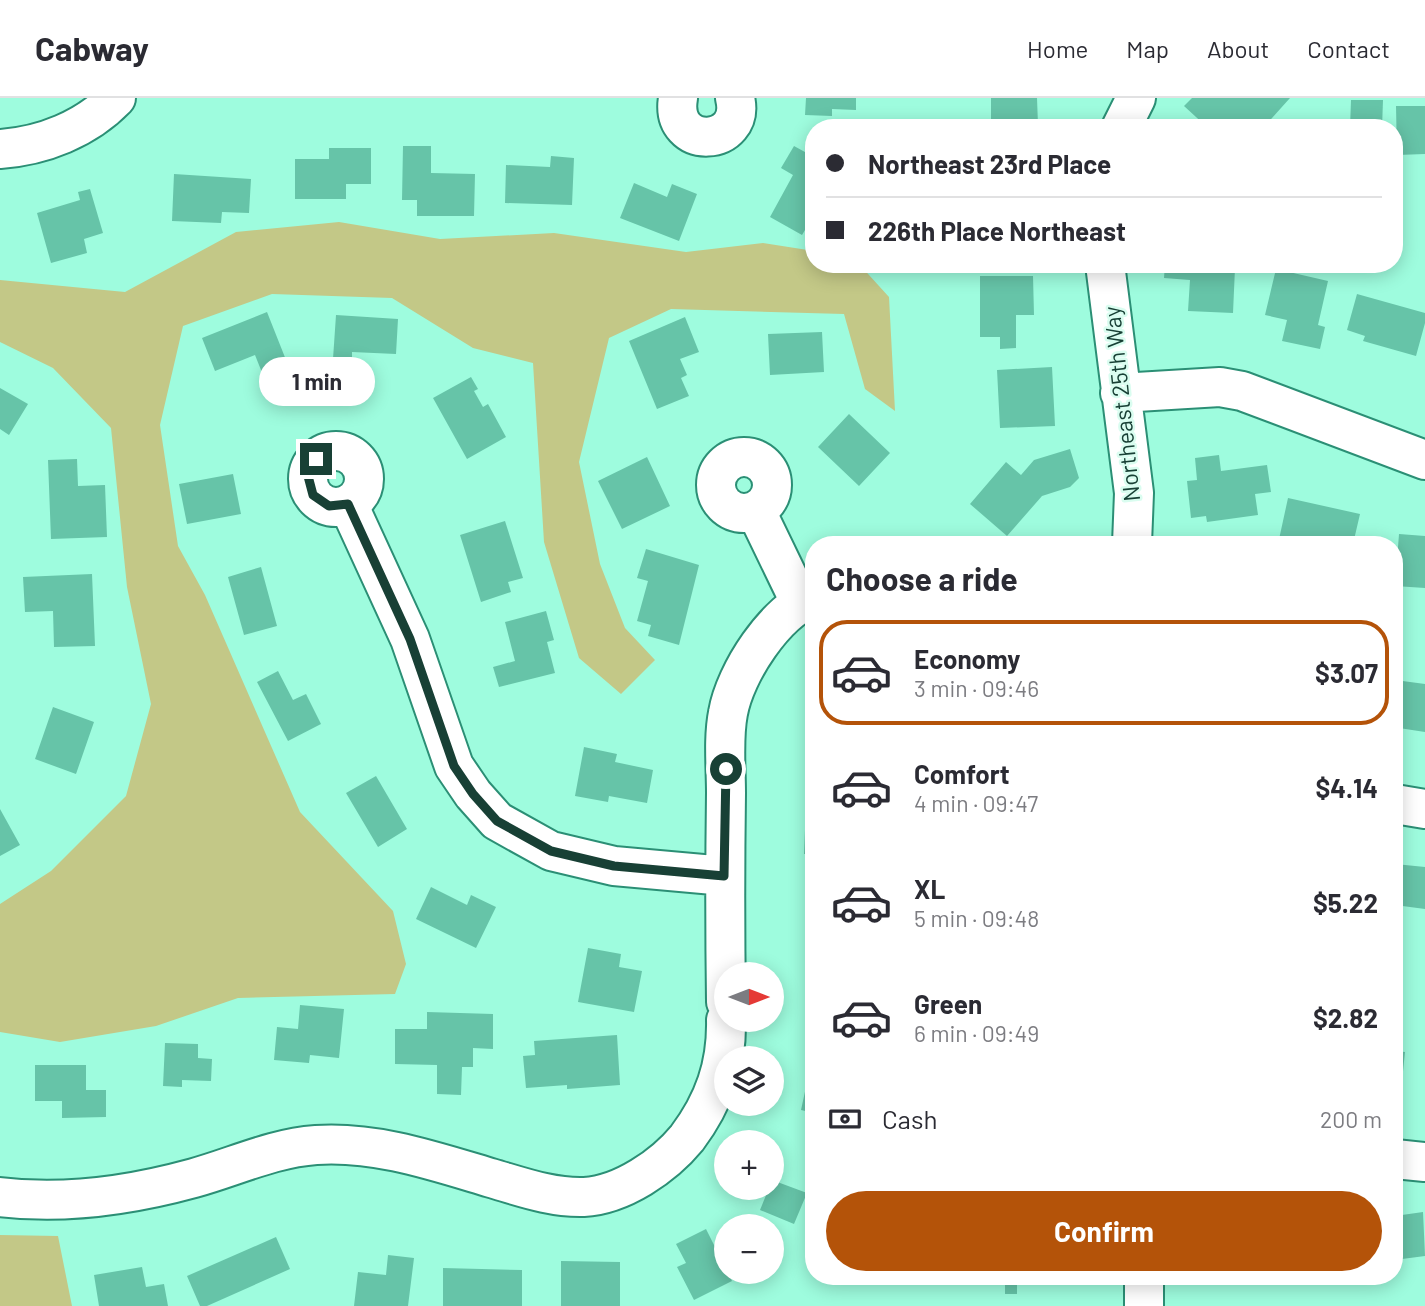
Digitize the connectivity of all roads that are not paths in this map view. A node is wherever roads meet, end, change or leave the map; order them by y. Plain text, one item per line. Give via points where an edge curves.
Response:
1 (116, 98) edge
2 (675, 98) edge
3 (735, 98) edge
4 (1136, 98) edge
5 (1126, 119) edge
6 (0, 149) edge
7 (1106, 273) edge
8 (1120, 393) junction
9 (1425, 460) edge
10 (348, 504) dead end
11 (756, 511) dead end
12 (1132, 536) edge
13 (805, 596) edge
14 (805, 601) edge
15 (1403, 805) edge
16 (1425, 809) edge
17 (724, 876) junction
18 (725, 962) edge
19 (727, 1032) edge
20 (1403, 1160) edge
21 (1425, 1162) edge
22 (0, 1197) edge
23 (1144, 1285) edge
24 (1144, 1306) edge

1 - 6 street via 102,112 67,132 38,144
2 - 3 street via 679,120 693,135 704,138 731,125 736,116
4 - 5 street
7 - 8 street, Northeast 25th Way
8 - 9 street via 1220,387 1242,391
8 - 12 street, Northeast 25th Way via 1134,493
10 - 17 street via 410,639 454,766 497,821 551,851 614,866
11 - 13 street
14 - 17 street via 778,622 735,686 727,715
15 - 16 street
17 - 18 street
19 - 22 street via 719,1082 704,1116 680,1147 649,1172 616,1189 585,1197 543,1194 417,1156 363,1145 314,1145 142,1190 82,1198
20 - 21 street
23 - 24 street

